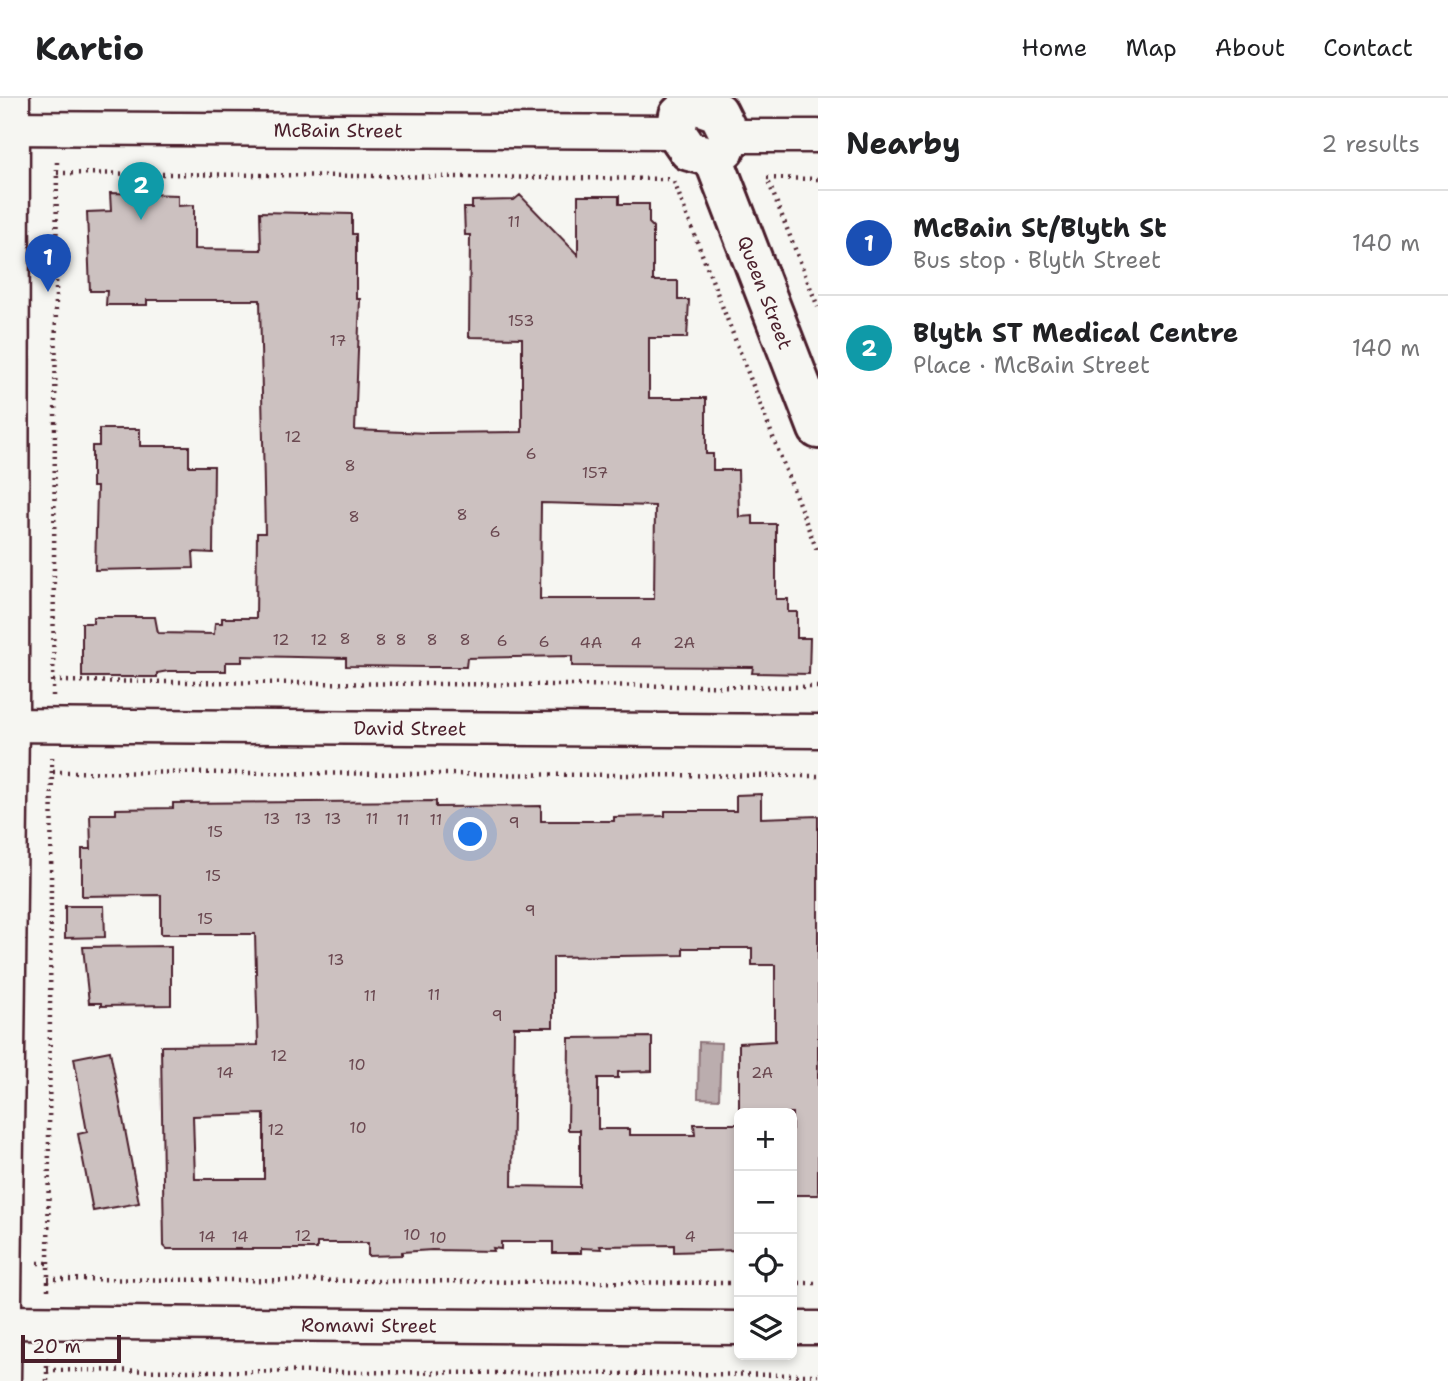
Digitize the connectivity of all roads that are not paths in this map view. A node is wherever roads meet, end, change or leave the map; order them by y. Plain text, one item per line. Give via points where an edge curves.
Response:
1 (682, 116) edge
2 (9, 118) edge
3 (818, 136) edge
4 (721, 147) junction
5 (818, 429) edge
6 (6, 725) edge
7 (818, 731) edge
8 (2, 1322) edge
9 (734, 1328) edge
10 (797, 1328) edge
11 (818, 1328) edge
12 (4, 1381) edge

1 - 2 street, McBain Street via 57,130
1 - 4 main road via 689,151
2 - 6 street
3 - 4 street
4 - 5 main road, Queen Street
6 - 7 street, David Street
6 - 8 street
8 - 9 street, Romawi Street
8 - 12 street
10 - 11 street

